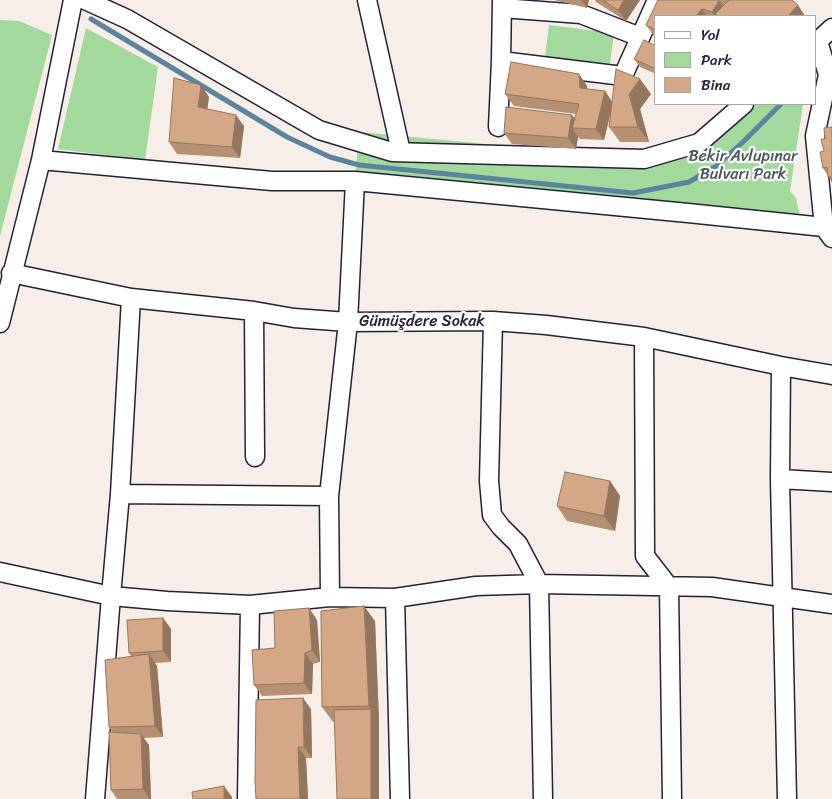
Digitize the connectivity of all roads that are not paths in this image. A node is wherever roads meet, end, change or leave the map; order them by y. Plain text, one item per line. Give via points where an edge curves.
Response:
1 (73, 0) edge
2 (85, 0) edge
3 (367, 0) edge
4 (657, 0) edge
5 (502, 4) edge
6 (832, 28) edge
7 (640, 37) junction
8 (817, 42) edge
9 (501, 60) junction
10 (828, 64) edge
11 (743, 105) edge
12 (498, 127) dead end
13 (401, 152) junction
14 (41, 160) junction
15 (354, 181) junction
16 (828, 232) edge
17 (11, 273) junction
18 (131, 298) junction
19 (254, 311) junction
20 (492, 321) junction
21 (348, 322) junction
22 (0, 323) edge
23 (644, 337) junction
24 (781, 366) junction
25 (832, 375) edge
26 (255, 458) dead end
27 (780, 479) junction
28 (832, 482) edge
29 (120, 494) junction
30 (329, 496) junction
31 (0, 572) edge
32 (539, 584) junction
33 (669, 587) junction
34 (111, 596) junction
35 (783, 596) junction
36 (330, 597) junction
37 (394, 598) junction
38 (832, 604) edge
39 (250, 605) junction
40 (95, 799) edge
41 (247, 799) edge
42 (400, 799) edge
43 (543, 799) edge
44 (672, 799) edge
45 (787, 799) edge

1 - 14 street
2 - 13 street via 127,20 319,130
3 - 13 street
4 - 7 street
5 - 7 street via 581,14
5 - 9 street
6 - 8 street
7 - 9 street via 623,76
8 - 10 street
9 - 12 street
10 - 16 street via 815,136
11 - 13 street via 698,143 644,159
14 - 15 street via 272,181
14 - 17 street
15 - 16 street
15 - 21 street
17 - 18 street, Gümüşdere Sokak
17 - 22 street
18 - 19 street, Gümüşdere Sokak
18 - 29 street
19 - 21 street, Gümüşdere Sokak
19 - 26 street
20 - 21 street, Gümüşdere Sokak
20 - 23 street, Gümüşdere Sokak
20 - 32 street via 489,481 492,515 518,544
21 - 30 street
23 - 24 street, Gümüşdere Sokak
23 - 33 street via 645,556
24 - 25 street, Gümüşdere Sokak
24 - 27 street
27 - 28 street
27 - 35 street
29 - 30 street
29 - 34 street
30 - 36 street
31 - 34 street
32 - 33 street
32 - 37 street via 476,586
32 - 43 street
33 - 35 street via 712,587
33 - 44 street
34 - 39 street
34 - 40 street
35 - 38 street
35 - 45 street
36 - 37 street
36 - 39 street
37 - 42 street
39 - 41 street

